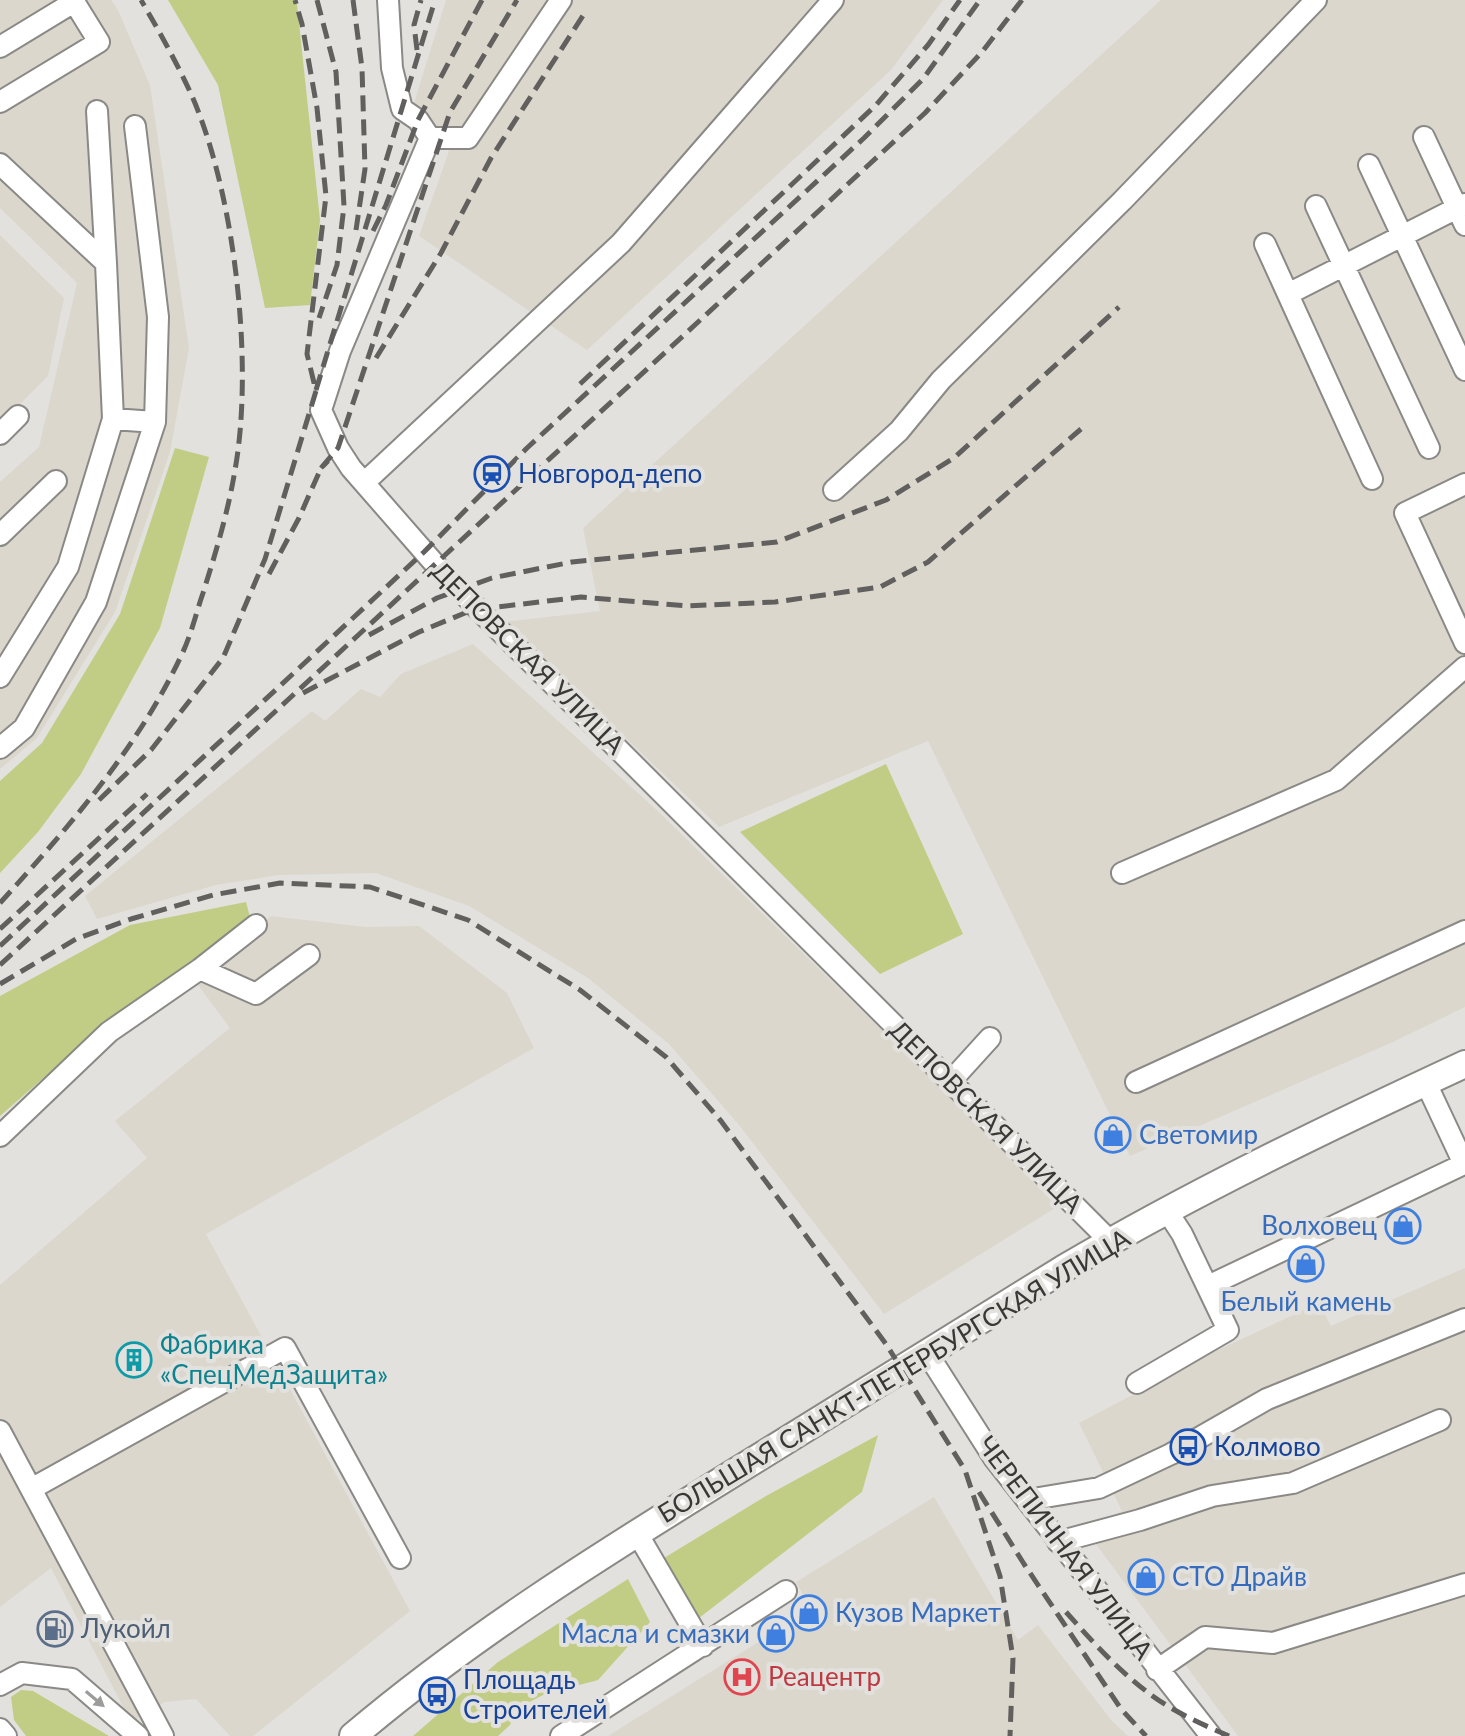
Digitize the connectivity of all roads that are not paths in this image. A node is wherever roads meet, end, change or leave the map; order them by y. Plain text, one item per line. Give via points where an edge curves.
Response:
1 (388, 0) edge
2 (561, 0) edge
3 (833, 0) edge
4 (1316, 0) edge
5 (74, 1) edge
6 (0, 47) edge
7 (0, 102) edge
8 (97, 111) dead end
9 (135, 126) dead end
10 (1424, 137) dead end
11 (430, 138) junction
12 (0, 164) edge
13 (1369, 165) dead end
14 (1316, 206) dead end
15 (1462, 212) edge
16 (1403, 236) junction
17 (1265, 244) dead end
18 (106, 263) junction
19 (1344, 266) junction
20 (1288, 294) junction
21 (1465, 370) edge
22 (18, 416) dead end
23 (113, 419) junction
24 (155, 422) junction
25 (0, 434) edge
26 (1429, 448) dead end
27 (1372, 479) dead end
28 (56, 481) dead end
29 (365, 482) junction
30 (1465, 484) edge
31 (834, 490) dead end
32 (0, 535) edge
33 (1465, 643) edge
34 (1465, 667) edge
35 (0, 677) edge
36 (0, 748) edge
37 (1122, 873) dead end
38 (256, 925) dead end
39 (1465, 931) edge
40 (309, 955) dead end
41 (200, 969) junction
42 (990, 1038) dead end
43 (1465, 1064) edge
44 (950, 1082) junction
45 (1136, 1082) dead end
46 (1426, 1083) junction
47 (0, 1136) edge
48 (1167, 1211) junction
49 (1110, 1241) junction
50 (1208, 1286) junction
51 (1465, 1319) edge
52 (927, 1353) junction
53 (1137, 1383) dead end
54 (1440, 1420) dead end
55 (0, 1431) edge
56 (31, 1489) junction
57 (1027, 1500) junction
58 (637, 1533) junction
59 (1058, 1542) junction
60 (400, 1558) dead end
61 (1465, 1584) edge
62 (786, 1591) dead end
63 (703, 1646) junction
64 (1157, 1670) junction
65 (0, 1685) edge
66 (0, 1729) edge
67 (6, 1736) edge
68 (138, 1736) edge
69 (163, 1736) edge
70 (353, 1736) edge
71 (561, 1736) edge
72 (1211, 1736) edge

1 - 11 street via 392,68 402,109
2 - 11 street via 468,138
3 - 29 street via 621,243
4 - 31 street via 941,380 899,431
5 - 6 street
5 - 7 street via 99,42
8 - 18 street
9 - 24 street via 158,317
10 - 15 street
11 - 29 street, ДЕПОВСКАЯ УЛИЦА via 340,351 321,410 338,448
12 - 18 street
13 - 16 street
14 - 19 street
15 - 16 street
16 - 19 street
16 - 21 street
17 - 20 street
18 - 23 street
19 - 20 street
19 - 26 street
20 - 27 street
22 - 25 street
23 - 24 street
23 - 35 street via 68,567
24 - 36 street via 96,602 24,728
28 - 32 street
29 - 44 street, ДЕПОВСКАЯ УЛИЦА via 478,609
30 - 33 street via 1405,513
34 - 37 street via 1336,780
38 - 41 street
39 - 45 street
40 - 41 street via 256,994
41 - 47 street via 109,1032
42 - 44 street
43 - 46 main road, БОЛЬШАЯ САНКТ-ПЕТЕРБУРГСКАЯ УЛИЦА
44 - 49 street, ДЕПОВСКАЯ УЛИЦА
46 - 48 main road, БОЛЬШАЯ САНКТ-ПЕТЕРБУРГСКАЯ УЛИЦА
46 - 50 street via 1464,1164
48 - 49 main road, БОЛЬШАЯ САНКТ-ПЕТЕРБУРГСКАЯ УЛИЦА
48 - 50 street
49 - 52 main road, БОЛЬШАЯ САНКТ-ПЕТЕРБУРГСКАЯ УЛИЦА
50 - 53 street via 1228,1330
51 - 57 street via 1267,1399 1099,1488
52 - 57 street, ЧЕРЕПИЧНАЯ УЛИЦА
52 - 58 main road, БОЛЬШАЯ САНКТ-ПЕТЕРБУРГСКАЯ УЛИЦА
54 - 59 street via 1293,1483 1212,1496
55 - 56 street
56 - 60 street via 285,1348
56 - 69 street
57 - 59 street, ЧЕРЕПИЧНАЯ УЛИЦА
58 - 63 street
58 - 70 main road, БОЛЬШАЯ САНКТ-ПЕТЕРБУРГСКАЯ УЛИЦА via 507,1617
59 - 64 street, ЧЕРЕПИЧНАЯ УЛИЦА
61 - 64 street via 1273,1643 1205,1637
62 - 63 street
63 - 71 street
64 - 72 street, ЧЕРЕПИЧНАЯ УЛИЦА
65 -> 68 street via 22,1673 72,1679
66 - 67 street

